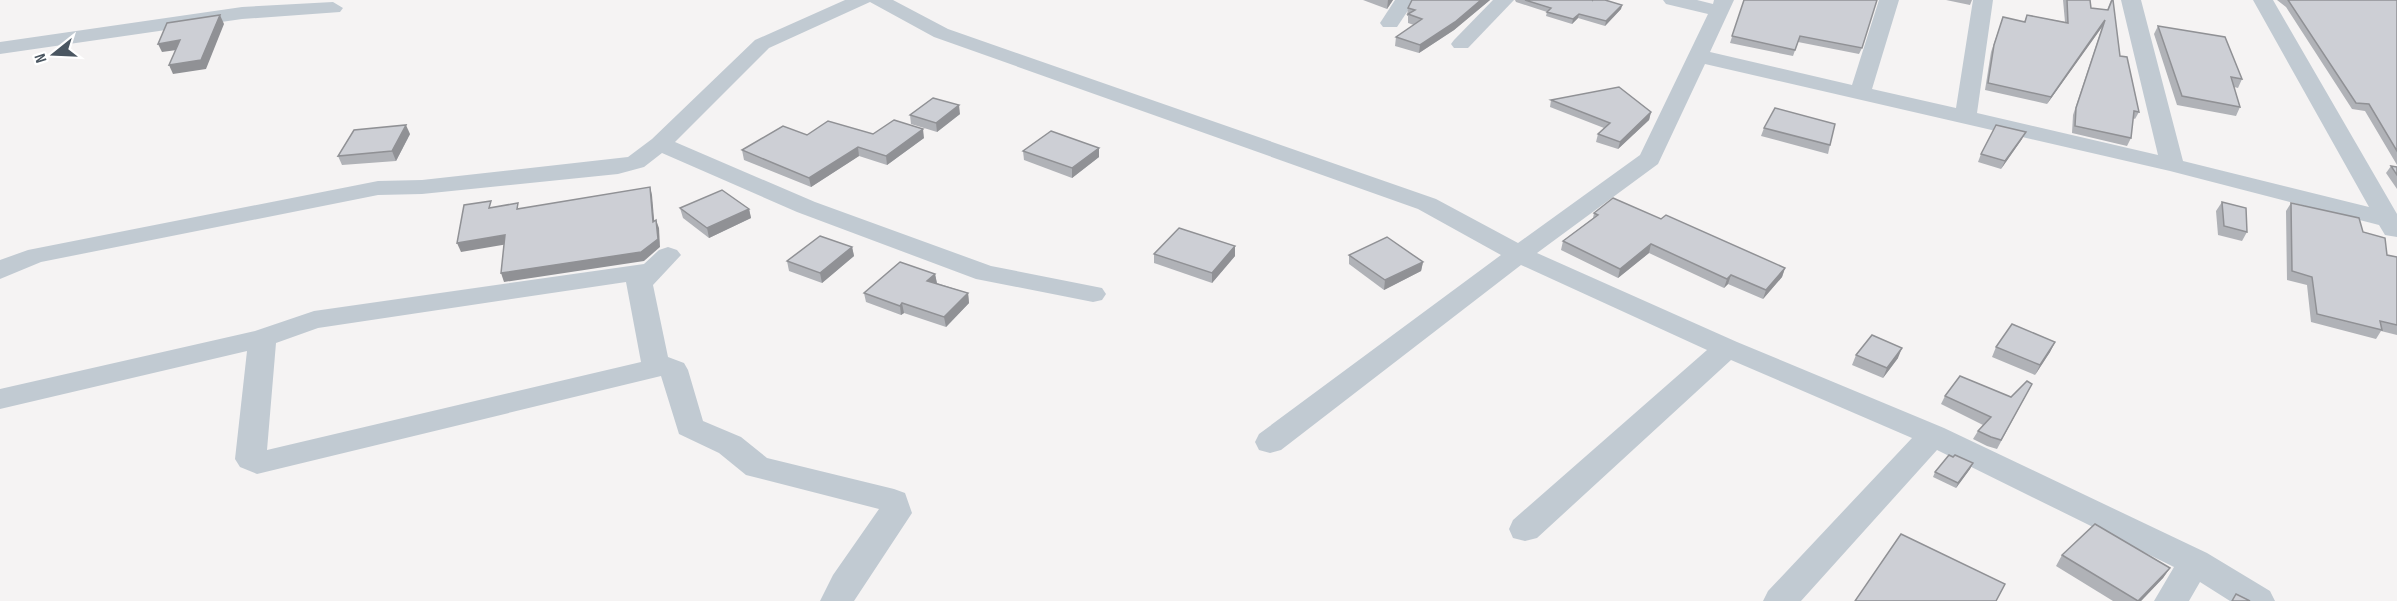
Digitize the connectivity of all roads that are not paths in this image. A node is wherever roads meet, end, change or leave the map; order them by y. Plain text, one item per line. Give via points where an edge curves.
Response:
1 (861, 0) edge
2 (878, 0) edge
3 (1405, 0) edge
4 (1504, 0) edge
5 (1673, 0) edge
6 (1889, 0) edge
7 (1983, 0) edge
8 (2131, 0) edge
9 (2263, 0) edge
10 (1722, 5) edge
11 (333, 8) dead end
12 (1390, 23) dead end
13 (1461, 44) dead end
14 (0, 48) edge
15 (1699, 56) junction
16 (1860, 93) junction
17 (1965, 118) junction
18 (660, 144) junction
19 (2172, 165) junction
20 (2393, 228) edge
21 (1519, 254) junction
22 (6, 268) edge
23 (0, 290) edge
24 (1093, 294) dead end
25 (262, 338) junction
26 (1727, 348) junction
27 (665, 366) junction
28 (0, 399) edge
29 (1933, 435) junction
30 (1270, 442) dead end
31 (1525, 529) dead end
32 (2195, 562) junction
33 (837, 601) edge
34 (1780, 601) edge
35 (2171, 601) edge
36 (2259, 601) edge

1 - 18 street via 762,44
2 - 21 street via 941,33 1427,204
3 - 12 street
4 - 13 street
5 - 10 street
6 - 16 street
7 - 17 street
8 - 19 street
9 - 20 street
10 - 15 street
11 - 14 street via 242,13
15 - 16 street
15 - 21 street via 1650,159
16 - 17 street
17 - 19 street
18 - 22 street via 636,162 618,167 378,188 37,255
18 - 24 street via 806,207 985,273
19 - 20 street
21 - 26 street
21 - 30 street
22 - 23 street
25 - 27 street via 314,320 659,263 639,283 654,357 656,363
25 - 27 street via 251,459 257,463
25 - 28 street
26 - 29 street
26 - 31 street
27 - 33 street via 674,370 678,378 690,427 730,445 757,467 894,501 896,513
29 - 32 street
29 - 34 street
32 - 35 street
32 - 36 street

